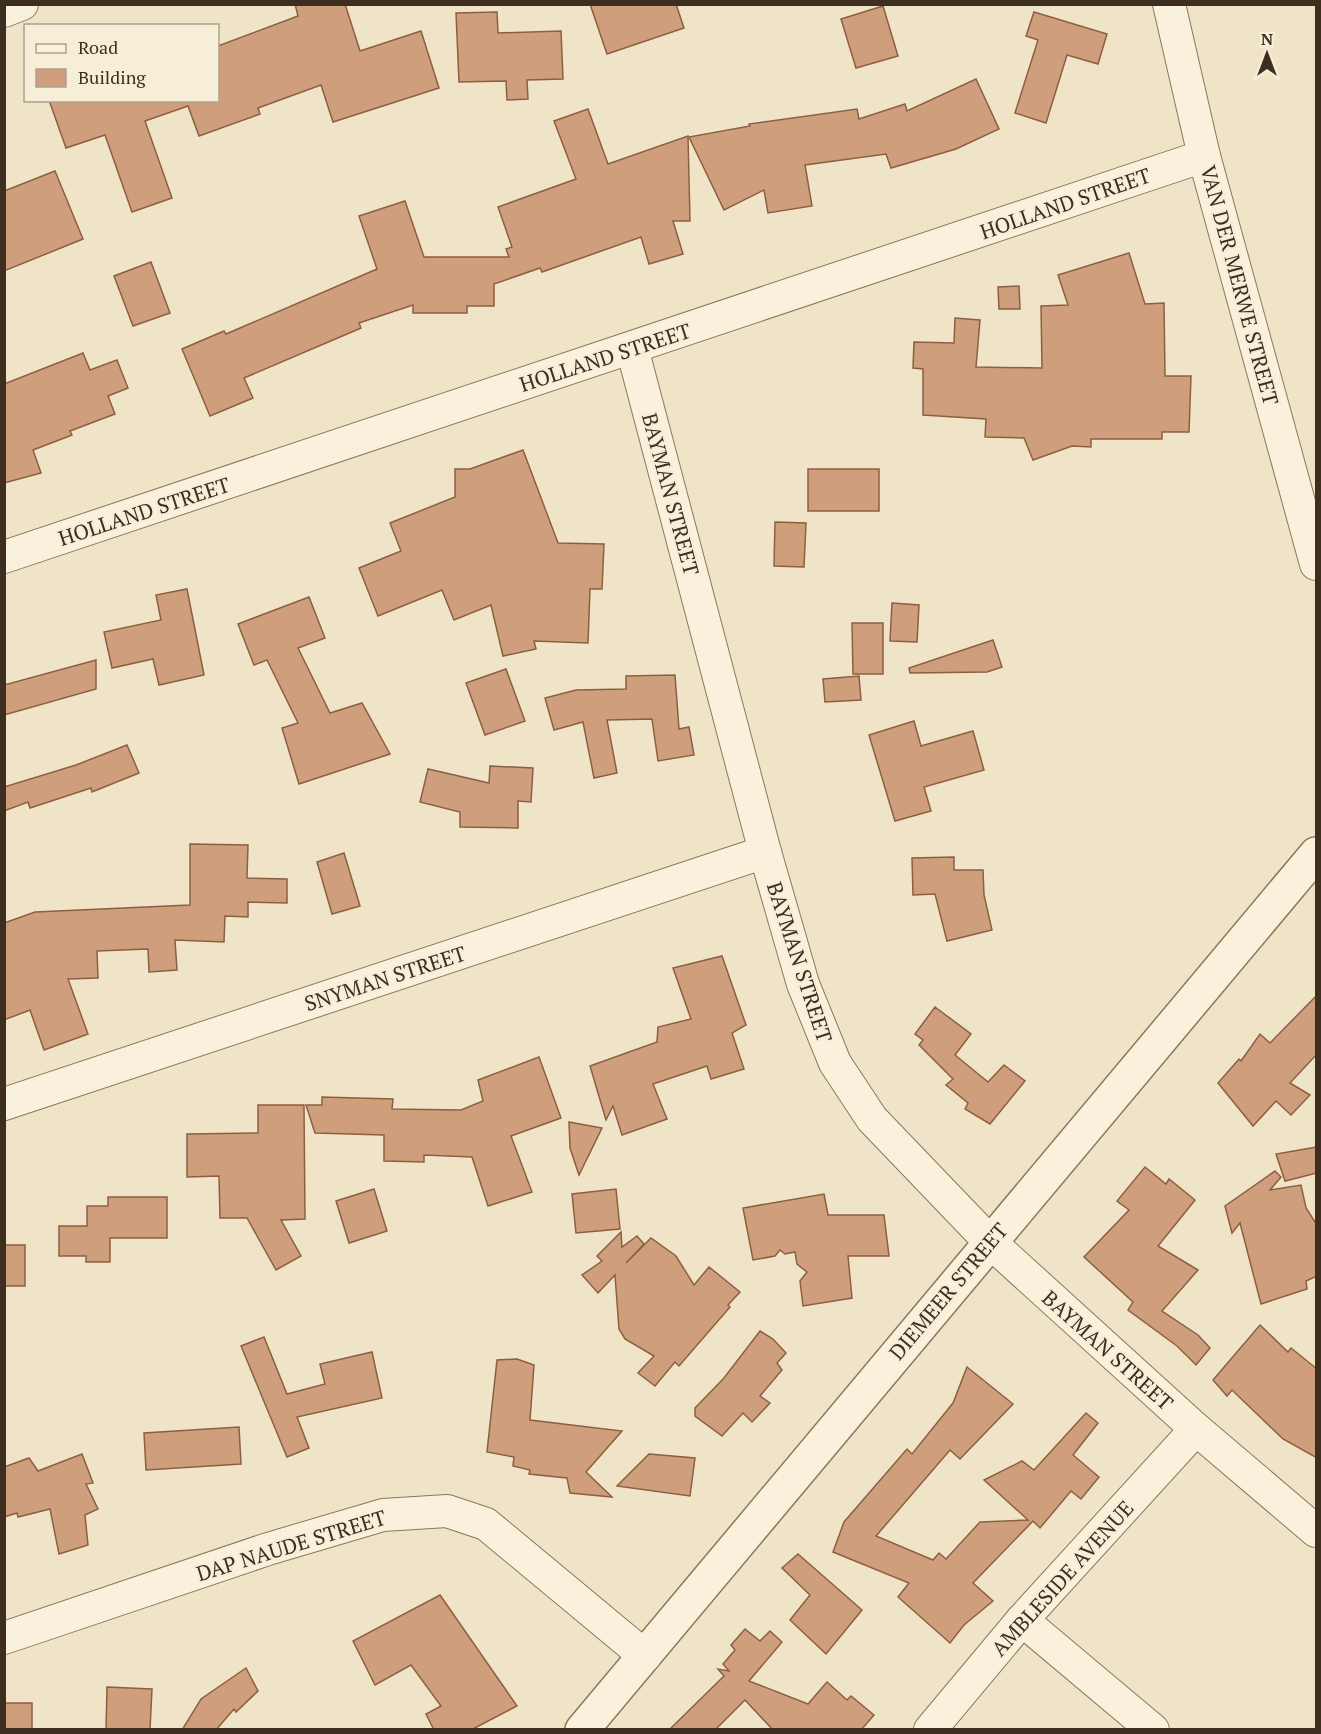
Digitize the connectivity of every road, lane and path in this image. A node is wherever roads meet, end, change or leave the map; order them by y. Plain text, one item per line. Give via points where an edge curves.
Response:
1 (22, 4) edge
2 (1169, 4) edge
3 (4, 10) edge
4 (1204, 156) junction
5 (632, 348) junction
6 (4, 557) edge
7 (1317, 564) edge
8 (765, 852) junction
9 (1317, 854) edge
10 (4, 1104) edge
11 (990, 1242) junction
12 (1196, 1429) junction
13 (1317, 1532) edge
14 (1022, 1620) junction
15 (4, 1638) edge
16 (645, 1656) junction
17 (582, 1730) edge
18 (930, 1730) edge
19 (1153, 1730) edge

1 - 3 street
2 - 4 street, VAN DER MERWE STREET
4 - 5 street, HOLLAND STREET
4 - 7 street, VAN DER MERWE STREET
5 - 6 street, HOLLAND STREET
5 - 8 street, BAYMAN STREET
8 - 10 street, SNYMAN STREET
8 - 11 street, BAYMAN STREET via 803,984 835,1063 872,1119
9 - 11 street, DIEMEER STREET
11 - 12 street, BAYMAN STREET
11 - 16 street, DIEMEER STREET
12 - 13 street, BAYMAN STREET
12 - 14 street, AMBLESIDE AVENUE
14 - 18 street, AMBLESIDE AVENUE
14 - 19 street
15 - 16 street, DAP NAUDE STREET via 268,1549 383,1515 447,1511 486,1524
16 - 17 street, DIEMEER STREET

